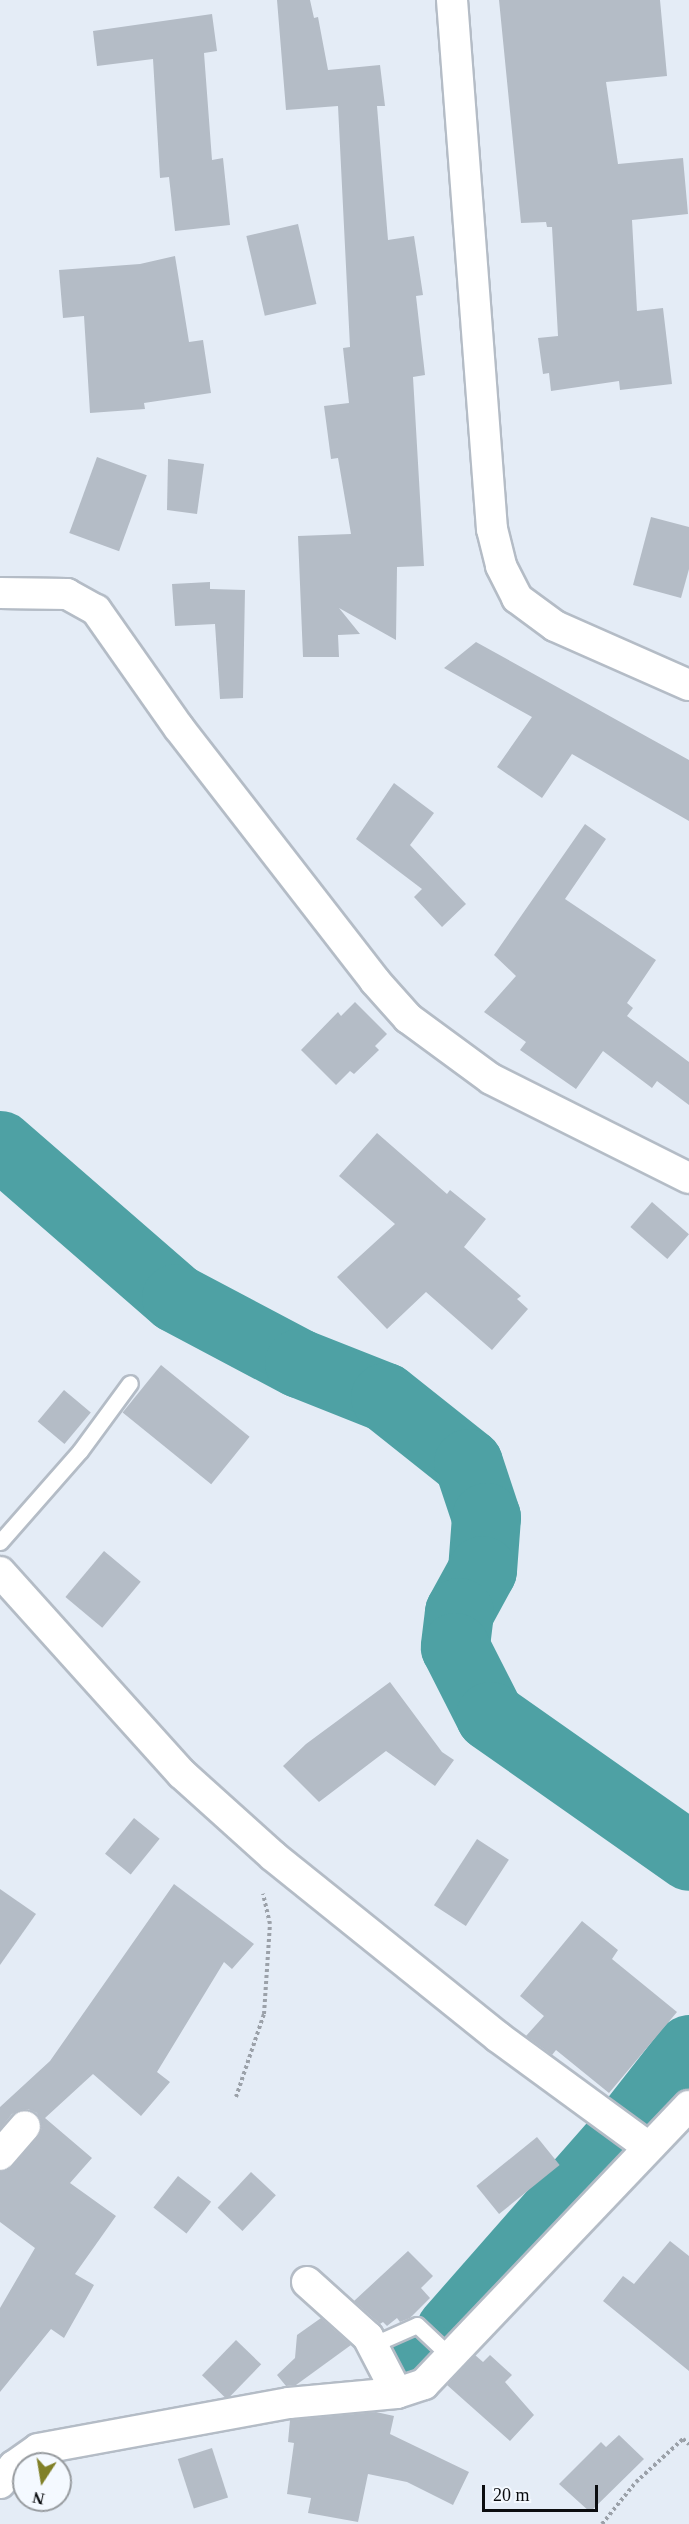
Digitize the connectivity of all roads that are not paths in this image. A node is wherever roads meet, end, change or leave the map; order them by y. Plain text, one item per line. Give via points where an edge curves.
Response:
1 (452, 0) edge
2 (0, 593) edge
3 (689, 685) edge
4 (689, 1178) edge
5 (130, 1383) dead end
6 (0, 1542) edge
7 (0, 1572) edge
8 (689, 2106) edge
9 (25, 2126) dead end
10 (647, 2146) junction
11 (0, 2155) edge
12 (307, 2283) dead end
13 (372, 2345) junction
14 (451, 2356) junction
15 (397, 2393) junction
16 (0, 2483) edge

1 - 3 street via 492,529 501,566 517,598 555,626
2 - 4 street via 67,594 96,610 179,728 408,1018 491,1079
5 - 6 lane via 80,1451
7 - 10 street via 182,1774 273,1856 498,2037
8 - 10 street
9 - 11 street
10 - 14 street
12 - 13 street
13 - 14 lane via 417,2325
13 - 15 street
14 - 15 street via 424,2384
15 - 16 street via 289,2403 38,2449 14,2466

